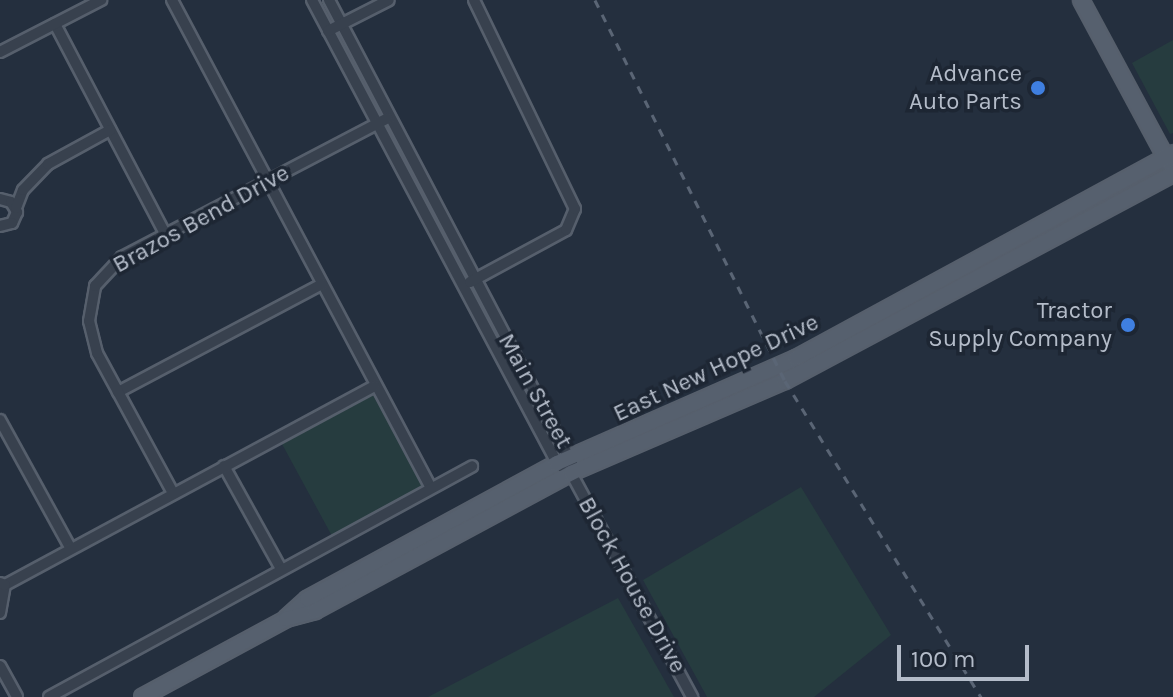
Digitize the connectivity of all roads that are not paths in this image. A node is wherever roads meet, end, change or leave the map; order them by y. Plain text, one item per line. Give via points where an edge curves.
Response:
1 (101, 0) edge
2 (172, 0) edge
3 (312, 0) edge
4 (329, 0) edge
5 (389, 0) edge
6 (474, 0) edge
7 (1081, 0) edge
8 (55, 24) junction
9 (342, 24) junction
10 (328, 31) junction
11 (0, 52) edge
12 (388, 118) junction
13 (376, 125) junction
14 (110, 130) junction
15 (1171, 164) edge
16 (268, 181) junction
17 (23, 190) junction
18 (1, 199) edge
19 (16, 208) junction
20 (1, 226) edge
21 (166, 235) junction
22 (474, 280) junction
23 (322, 284) junction
24 (461, 286) junction
25 (375, 386) junction
26 (118, 392) junction
27 (0, 420) edge
28 (572, 457) junction
29 (557, 463) junction
30 (224, 466) junction
31 (472, 466) dead end
32 (571, 473) junction
33 (431, 488) junction
34 (173, 493) junction
35 (71, 549) junction
36 (281, 569) junction
37 (3, 584) edge
38 (0, 613) edge
39 (286, 619) junction
40 (0, 666) edge
41 (17, 697) edge
42 (49, 697) edge
43 (142, 697) edge
44 (692, 697) edge

1 - 8 street
2 - 16 street
3 - 10 street, Main Street
4 - 9 street, Main Street
5 - 9 street
6 - 22 street via 575,209 566,230
7 - 15 main road
8 - 11 street
8 - 14 street
9 - 10 street
9 - 12 street, Main Street
10 - 13 street, Main Street
12 - 13 street, Brazos Bend Drive
12 - 22 street, Main Street
13 - 16 street, Brazos Bend Drive
13 - 24 street, Main Street
14 - 17 street via 48,164
14 - 21 street
15 - 28 main road, East New Hope Drive via 787,363
15 - 32 main road, East New Hope Drive via 785,381
16 - 21 street, Brazos Bend Drive
16 - 23 street
17 - 18 street
17 - 19 street
18 - 19 street
19 - 20 street via 14,220
21 - 26 street, Brazos Bend Drive via 116,261 89,302 91,335
22 - 24 street
22 - 28 street, Main Street
23 - 25 street
23 - 26 street
24 - 29 street, Main Street
25 - 30 street
25 - 33 street
26 - 34 street, Brazos Bend Drive
27 - 35 street
28 - 29 main road, East New Hope Drive
28 - 32 street, Main Street
29 - 32 street, Main Street
29 - 39 main road, East New Hope Drive via 307,599
30 - 34 street
30 - 36 street
31 - 33 street
32 - 39 main road, East New Hope Drive via 315,611
32 - 44 street, Block House Drive
33 - 36 street
34 - 35 street
35 - 37 street
36 - 42 street
37 - 38 street
39 - 43 main road, East New Hope Drive
40 - 41 street

